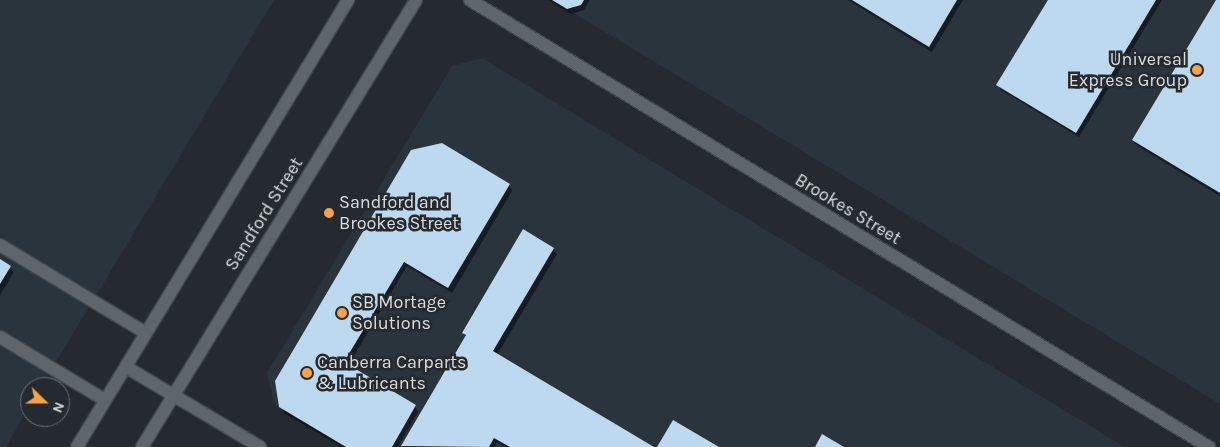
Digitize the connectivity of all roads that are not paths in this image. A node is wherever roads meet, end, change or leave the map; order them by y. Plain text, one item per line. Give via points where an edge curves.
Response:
1 (348, 0) edge
2 (416, 0) edge
3 (470, 0) edge
4 (0, 245) edge
5 (146, 333) junction
6 (0, 337) edge
7 (126, 367) junction
8 (174, 395) junction
9 (105, 400) junction
10 (77, 447) edge
11 (142, 447) edge
12 (260, 447) edge
13 (1209, 447) edge

1 - 5 main road
2 - 8 main road, Sandford Street
3 - 13 main road, Brookes Street
4 - 5 main road
5 - 7 main road
6 - 9 main road
7 - 8 main road
7 - 9 main road
8 - 11 main road, Sandford Street
8 - 12 main road
9 - 10 main road

